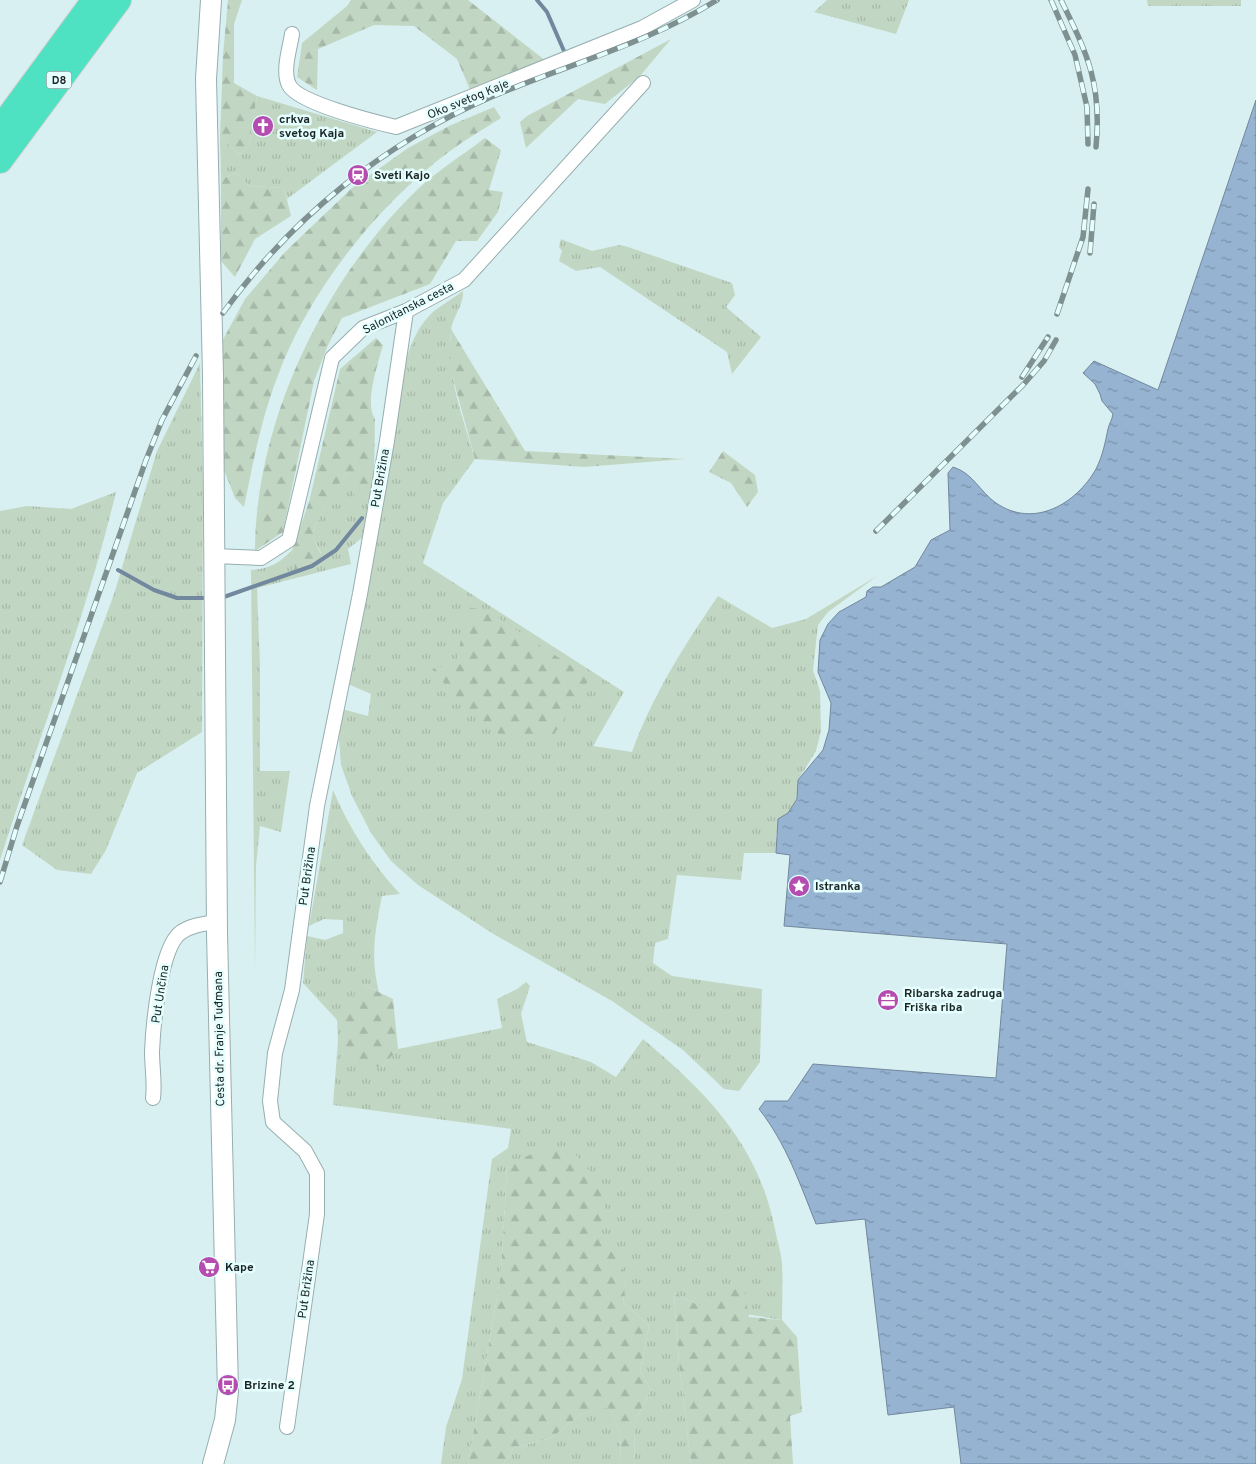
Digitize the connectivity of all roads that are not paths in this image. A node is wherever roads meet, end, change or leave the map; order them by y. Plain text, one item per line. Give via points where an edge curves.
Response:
1 (94, 0) edge
2 (118, 0) edge
3 (211, 0) edge
4 (693, 0) edge
5 (292, 34) dead end
6 (643, 83) dead end
7 (0, 128) edge
8 (0, 162) edge
9 (406, 310) junction
10 (214, 556) junction
11 (216, 922) junction
12 (152, 1098) dead end
13 (287, 1427) dead end
14 (213, 1464) edge

1 - 7 highway, D8
2 - 8 highway, D8
3 - 10 main road via 206,79
4 - 5 street, Oko svetog Kaje via 642,28 396,127 370,122 298,96 288,84
6 - 9 street, Salonitanska cesta via 464,280
9 - 10 street, Salonitanska cesta via 363,328 332,358 289,540 261,558
9 - 13 street, Put Brižina via 360,594 317,806 292,990 275,1053 270,1100 272,1122 305,1151 317,1173 317,1214
10 - 11 main road, Cesta dr. Franje Tuđmana
11 - 12 street, Put Unčina via 194,925 179,934 165,960 156,1004
11 - 14 main road, Cesta dr. Franje Tuđmana via 228,1391 225,1420

